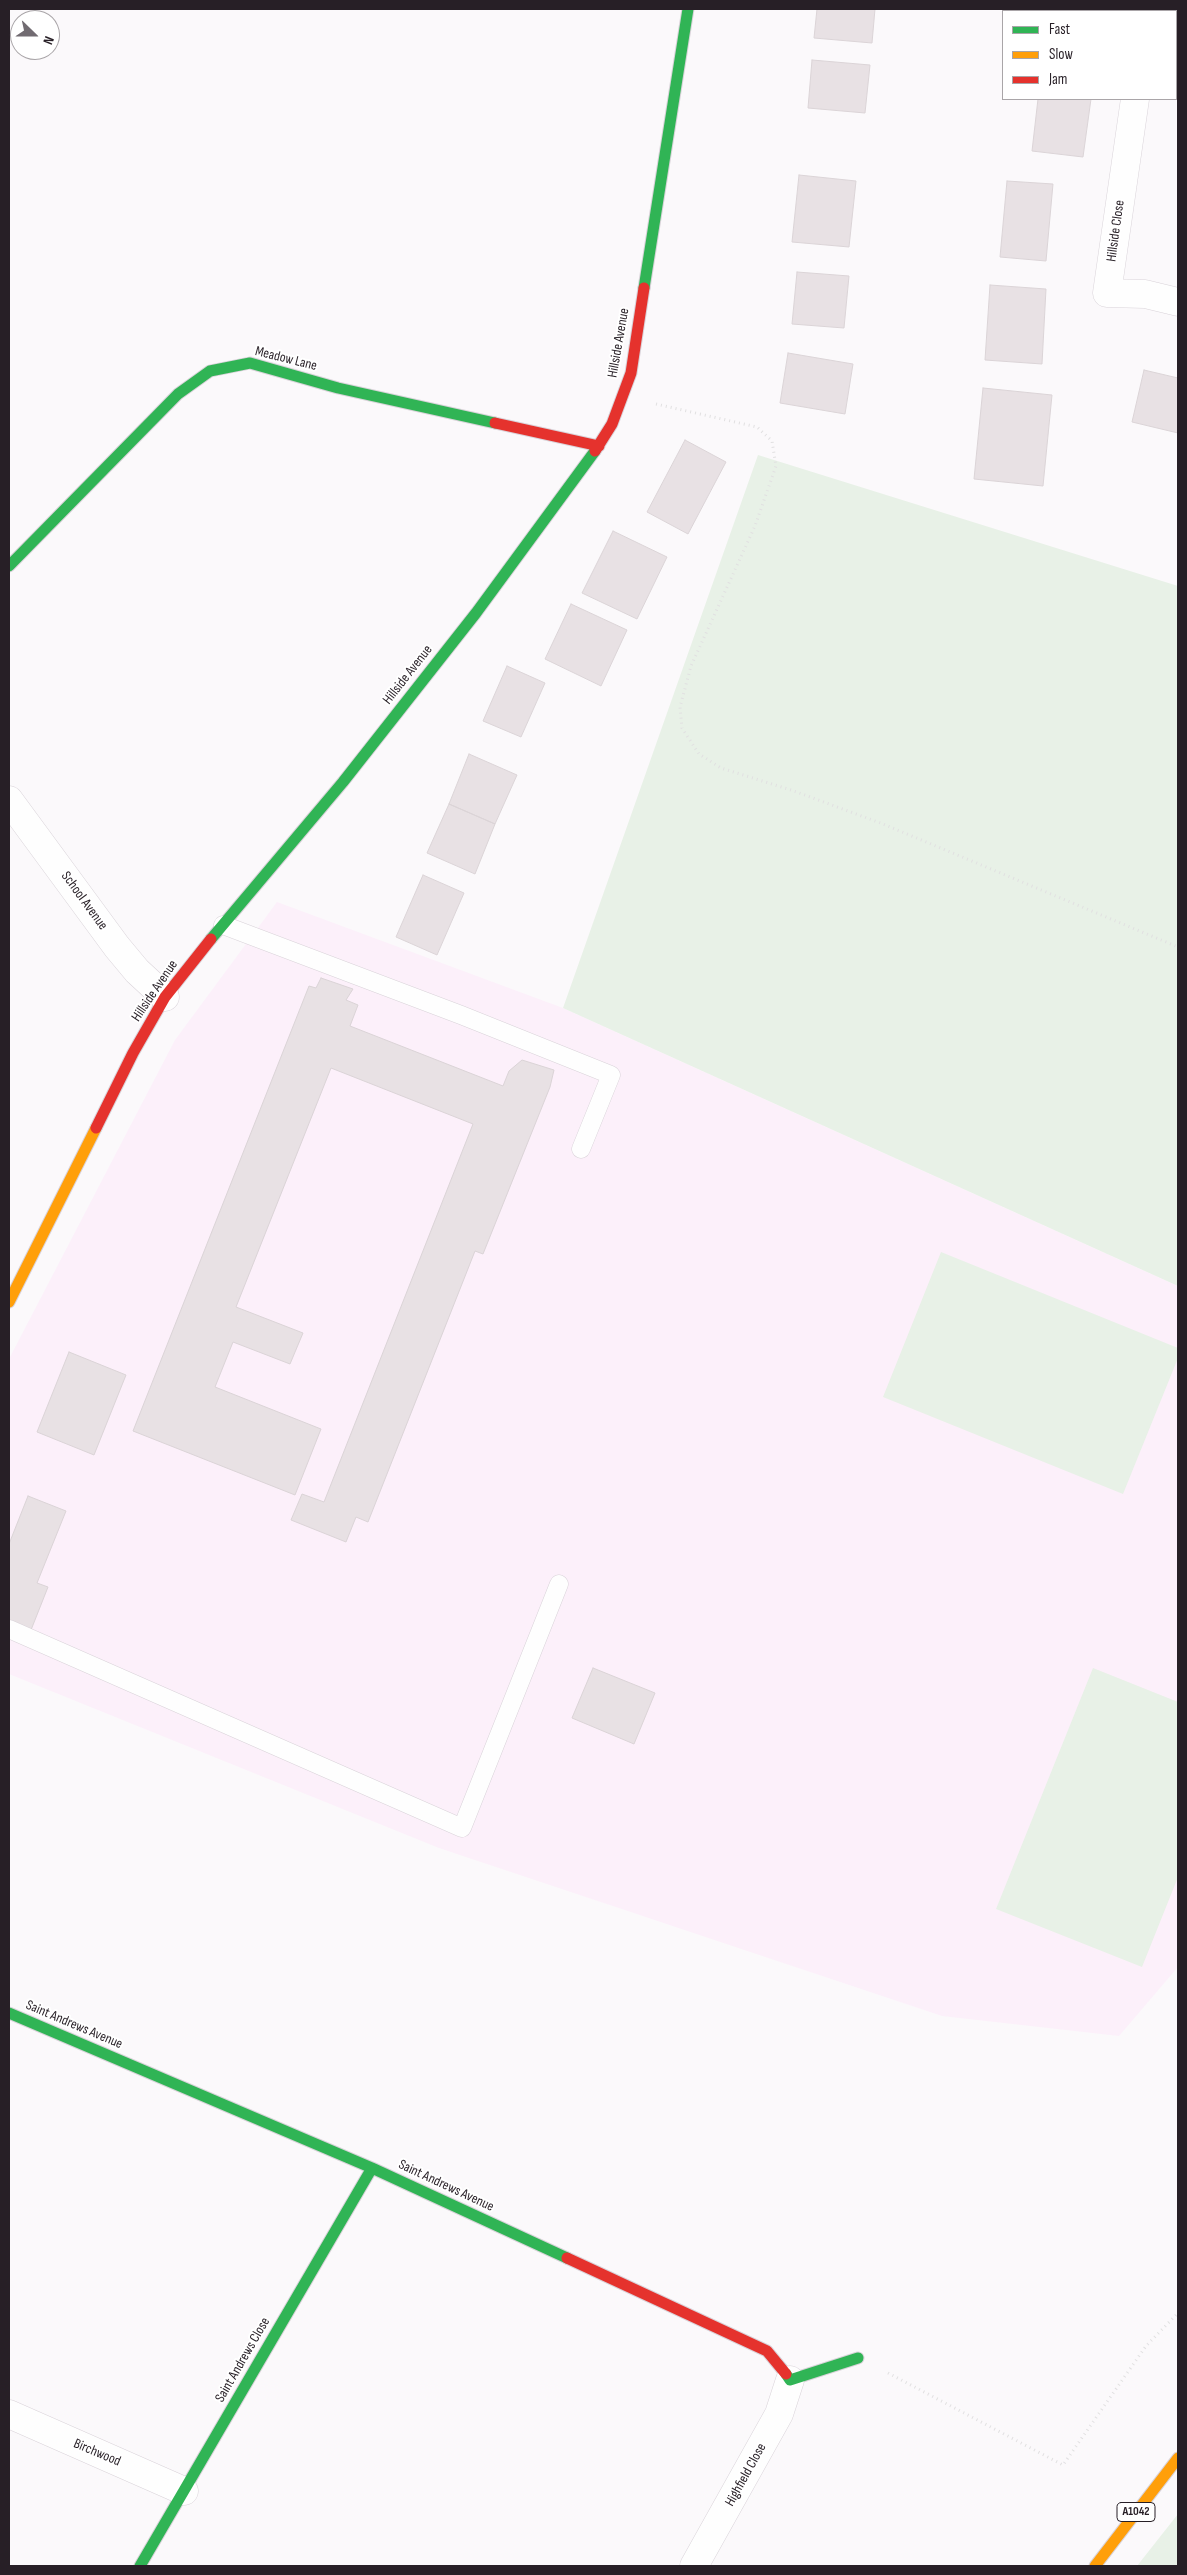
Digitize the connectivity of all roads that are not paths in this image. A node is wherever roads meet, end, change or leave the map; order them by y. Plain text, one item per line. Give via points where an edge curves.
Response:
1 (688, 9) edge
2 (1135, 100) edge
3 (1178, 302) edge
4 (599, 446) junction
5 (9, 566) edge
6 (9, 800) edge
7 (222, 925) junction
8 (165, 997) junction
9 (581, 1149) dead end
10 (9, 1302) edge
11 (559, 1584) dead end
12 (9, 1629) edge
13 (9, 2013) edge
14 (372, 2168) junction
15 (858, 2358) road end
16 (790, 2380) junction
17 (9, 2414) edge
18 (1178, 2458) edge
19 (184, 2491) junction
20 (140, 2566) edge
21 (694, 2566) edge
22 (1095, 2566) edge

1 - 4 main road, Hillside Avenue via 631,374 612,424
2 - 3 street, Hillside Close via 1107,293 1145,294
4 - 5 main road, Meadow Lane via 338,388 250,363 210,370 178,394
4 - 7 main road, Hillside Avenue via 476,613 343,782
6 - 8 street, School Avenue via 117,947
7 - 8 main road, Hillside Avenue
7 - 9 lane via 610,1075
8 - 10 main road, Hillside Avenue via 133,1053
11 - 12 lane via 462,1828
13 - 14 main road, Saint Andrews Avenue
14 - 16 main road, Saint Andrews Avenue via 767,2351
14 - 19 main road, Saint Andrews Close
15 - 16 main road
16 - 21 street, Highfield Close via 779,2414
17 - 19 street, Birchwood
18 - 22 main road, A1042
19 - 20 main road, Saint Andrews Close

